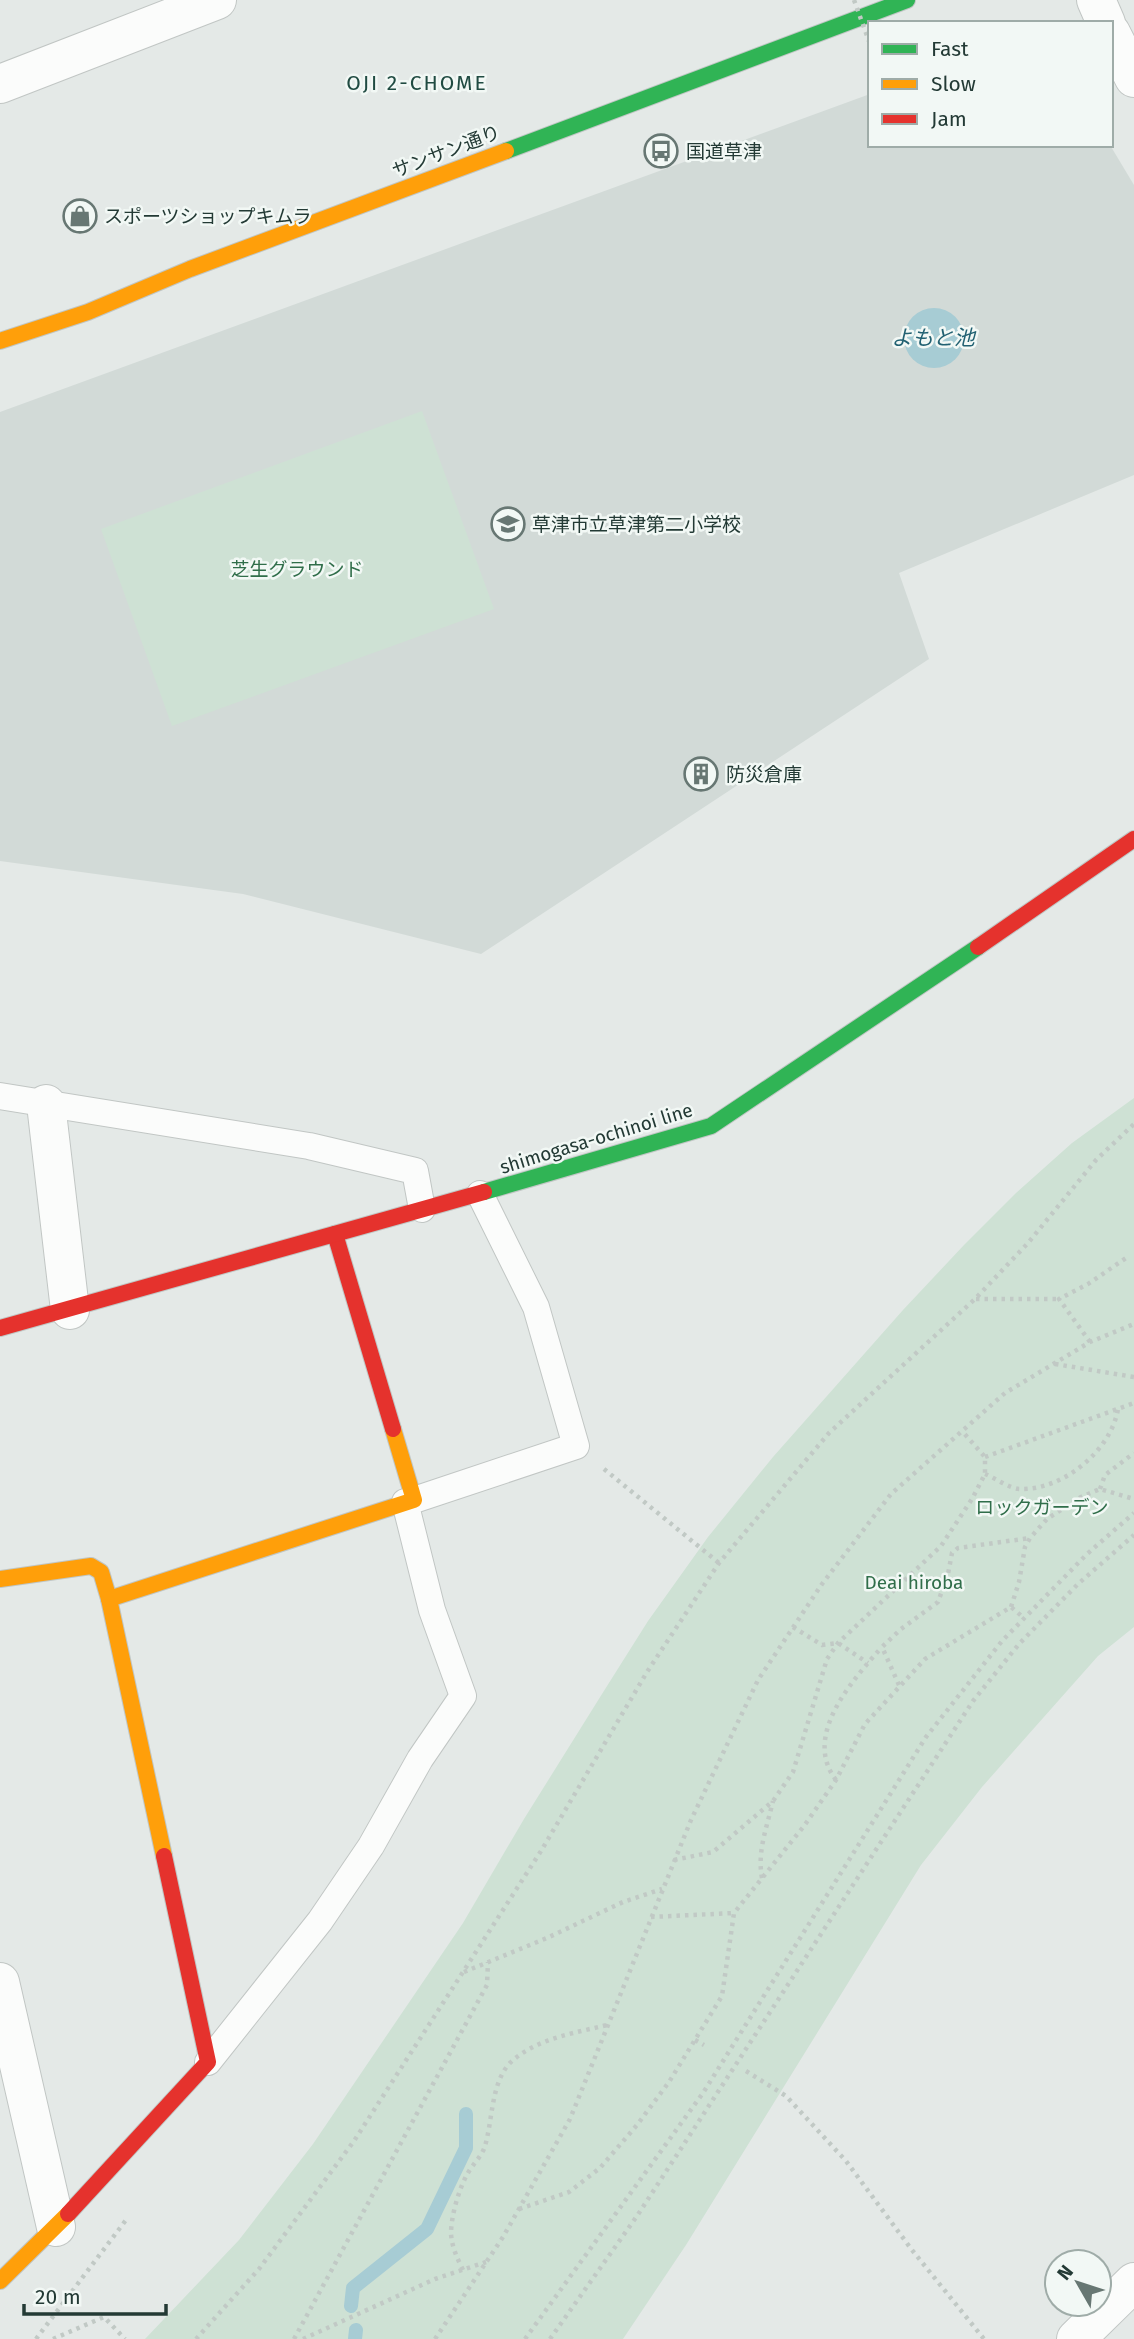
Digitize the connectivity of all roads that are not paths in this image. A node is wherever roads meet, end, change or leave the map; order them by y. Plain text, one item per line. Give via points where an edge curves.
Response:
1 (217, 0) edge
2 (906, 0) edge
3 (1096, 0) edge
4 (1105, 21) edge
5 (1113, 37) edge
6 (1134, 78) edge
7 (0, 84) edge
8 (0, 341) edge
9 (1134, 839) edge
10 (0, 1096) edge
11 (46, 1104) junction
12 (480, 1194) junction
13 (422, 1209) junction
14 (335, 1234) junction
15 (70, 1310) junction
16 (0, 1328) edge
17 (409, 1501) junction
18 (0, 1579) edge
19 (109, 1599) junction
20 (0, 1982) edge
21 (208, 2062) junction
22 (56, 2227) junction
23 (0, 2281) edge
24 (1134, 2281) edge
25 (1076, 2339) edge

1 - 7 street
2 - 8 street, サンサン通り via 190,269 88,312
3 - 4 street
5 - 6 street
9 - 12 street, shimogasa-ochinoi line via 711,1126
10 - 11 lane
11 - 13 lane via 309,1146 415,1171
11 - 15 street
12 - 13 street, shimogasa-ochinoi line
12 - 17 lane via 536,1307 576,1446
13 - 14 street, shimogasa-ochinoi line
14 - 15 street, shimogasa-ochinoi line
14 - 17 street
15 - 16 street, shimogasa-ochinoi line
17 - 19 street
17 - 21 lane via 432,1609 463,1696 320,1921
18 - 19 street via 91,1566 101,1572
19 - 21 street
20 - 22 street
21 - 22 street
22 - 23 street
24 - 25 street

